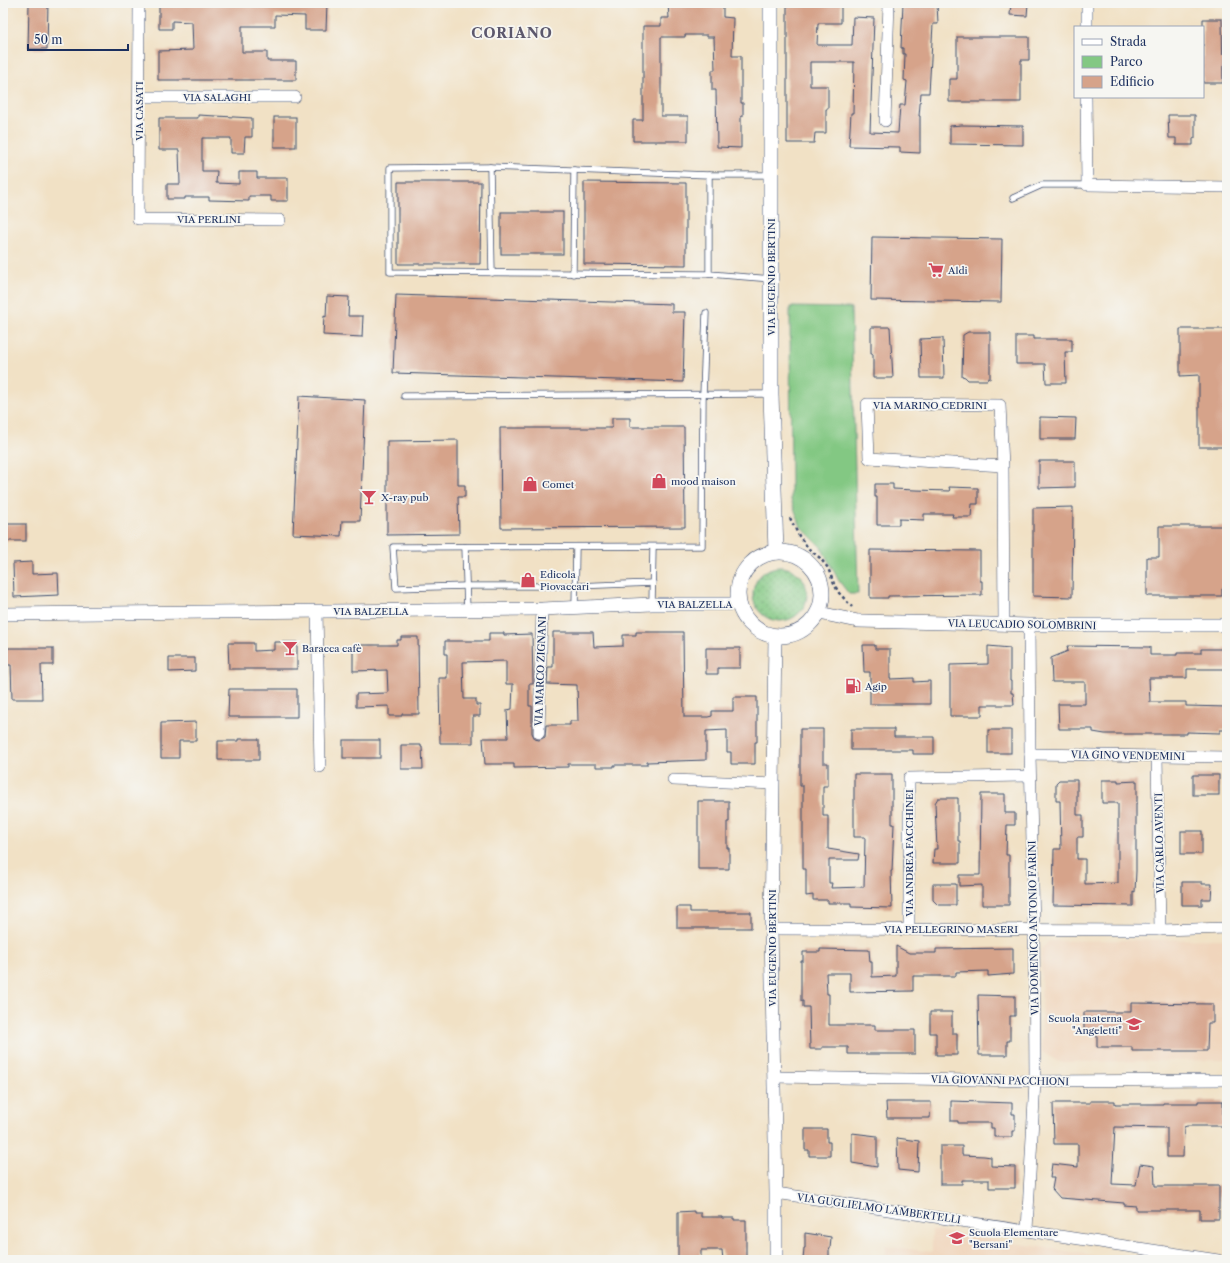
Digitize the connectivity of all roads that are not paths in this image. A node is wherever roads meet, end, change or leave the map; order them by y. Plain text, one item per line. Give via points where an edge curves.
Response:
1 (139, 3) edge
2 (771, 3) edge
3 (889, 3) edge
4 (1087, 3) edge
5 (1087, 26) edge
6 (139, 97) junction
7 (294, 97) dead end
8 (1086, 98) edge
9 (885, 121) dead end
10 (490, 167) junction
11 (574, 170) junction
12 (709, 175) junction
13 (771, 175) junction
14 (1087, 185) junction
15 (1227, 187) edge
16 (1013, 198) dead end
17 (138, 219) joint
18 (280, 220) dead end
19 (492, 273) junction
20 (573, 274) junction
21 (709, 274) junction
22 (771, 279) junction
23 (706, 313) dead end
24 (771, 394) junction
25 (703, 395) junction
26 (404, 396) dead end
27 (1003, 466) junction
28 (465, 547) junction
29 (576, 547) junction
30 (653, 547) junction
31 (776, 552) junction
32 (653, 583) junction
33 (466, 586) junction
34 (575, 586) junction
35 (652, 604) junction
36 (738, 604) junction
37 (575, 608) junction
38 (542, 609) junction
39 (467, 610) junction
40 (317, 611) junction
41 (819, 613) junction
42 (3, 614) edge
43 (1004, 625) junction
44 (1029, 625) junction
45 (1227, 626) edge
46 (775, 637) junction
47 (538, 733) dead end
48 (1030, 754) junction
49 (1157, 756) junction
50 (1227, 757) edge
51 (320, 767) dead end
52 (1030, 776) junction
53 (673, 780) dead end
54 (773, 784) junction
55 (910, 928) junction
56 (1227, 928) edge
57 (771, 929) junction
58 (1034, 930) junction
59 (1160, 930) junction
60 (774, 1077) junction
61 (1227, 1080) edge
62 (1035, 1081) junction
63 (776, 1193) junction
64 (1027, 1230) junction
65 (776, 1260) edge
66 (1218, 1260) edge

1 - 6 street, VIA CASATI
2 - 13 main road, VIA EUGENIO BERTINI
3 - 9 street
4 - 5 street
6 - 7 street, VIA SALAGHI
6 - 17 street, VIA CASATI
8 - 14 street
10 - 11 lane
10 - 19 lane
10 - 19 lane via 390,168 390,272
11 - 12 lane
11 - 20 lane
12 - 13 lane
12 - 21 lane
13 - 22 main road, VIA EUGENIO BERTINI
14 - 15 street
14 - 16 lane via 1042,184
17 - 18 street, VIA PERLINI
19 - 20 lane
20 - 21 lane
21 - 22 lane
22 - 24 main road, VIA EUGENIO BERTINI
23 - 25 lane
24 - 25 lane
24 - 31 main road, VIA EUGENIO BERTINI
25 - 26 lane
25 - 30 lane via 702,546
27 - 27 street, VIA MARINO CEDRINI via 1000,405 867,404 869,458
27 - 43 street, VIA MARINO CEDRINI
28 - 29 lane
28 - 33 lane
28 - 33 lane via 393,547 396,588
29 - 30 lane
29 - 34 lane
30 - 32 lane
31 - 36 main road via 762,556 750,564 742,576
31 - 41 main road via 791,553 805,559 815,570 822,583 823,598
32 - 34 lane
32 - 35 lane
33 - 34 lane
33 - 39 lane
34 - 37 lane
35 - 36 street, VIA BALZELLA
35 - 37 street, VIA BALZELLA
36 - 46 main road via 743,616 752,626 762,633
37 - 38 street, VIA BALZELLA
38 - 39 street, VIA BALZELLA
38 - 47 street, VIA MARCO ZIGNANI
39 - 40 street, VIA BALZELLA
40 - 42 street, VIA BALZELLA
40 - 51 street
41 - 43 street, VIA LEUCADIO SOLOMBRINI via 858,622
41 - 46 main road via 801,632
43 - 44 street, VIA LEUCADIO SOLOMBRINI
44 - 45 street, VIA LEUCADIO SOLOMBRINI
44 - 48 street, VIA DOMENICO ANTONIO FARINI
46 - 54 street, VIA EUGENIO BERTINI
48 - 49 street, VIA GINO VENDEMINI
48 - 52 street, VIA DOMENICO ANTONIO FARINI
49 - 50 street, VIA GINO VENDEMINI
49 - 59 street, VIA CARLO AVENTI
52 - 55 street, VIA ANDREA FACCHINEI via 909,778
52 - 58 street, VIA DOMENICO ANTONIO FARINI
53 - 54 street
54 - 57 street, VIA EUGENIO BERTINI
55 - 57 street, VIA PELLEGRINO MASERI
55 - 58 street, VIA PELLEGRINO MASERI
56 - 59 street, VIA PELLEGRINO MASERI
57 - 60 street, VIA EUGENIO BERTINI
58 - 59 street, VIA PELLEGRINO MASERI
58 - 62 street, VIA DOMENICO ANTONIO FARINI
60 - 62 street, VIA GIOVANNI PACCHIONI
60 - 63 street, VIA EUGENIO BERTINI
61 - 62 street, VIA GIOVANNI PACCHIONI
62 - 64 street, VIA DOMENICO ANTONIO FARINI
63 - 64 street, VIA GUGLIELMO LAMBERTELLI
63 - 65 street, VIA EUGENIO BERTINI
64 - 66 street, VIA GUGLIELMO LAMBERTELLI

